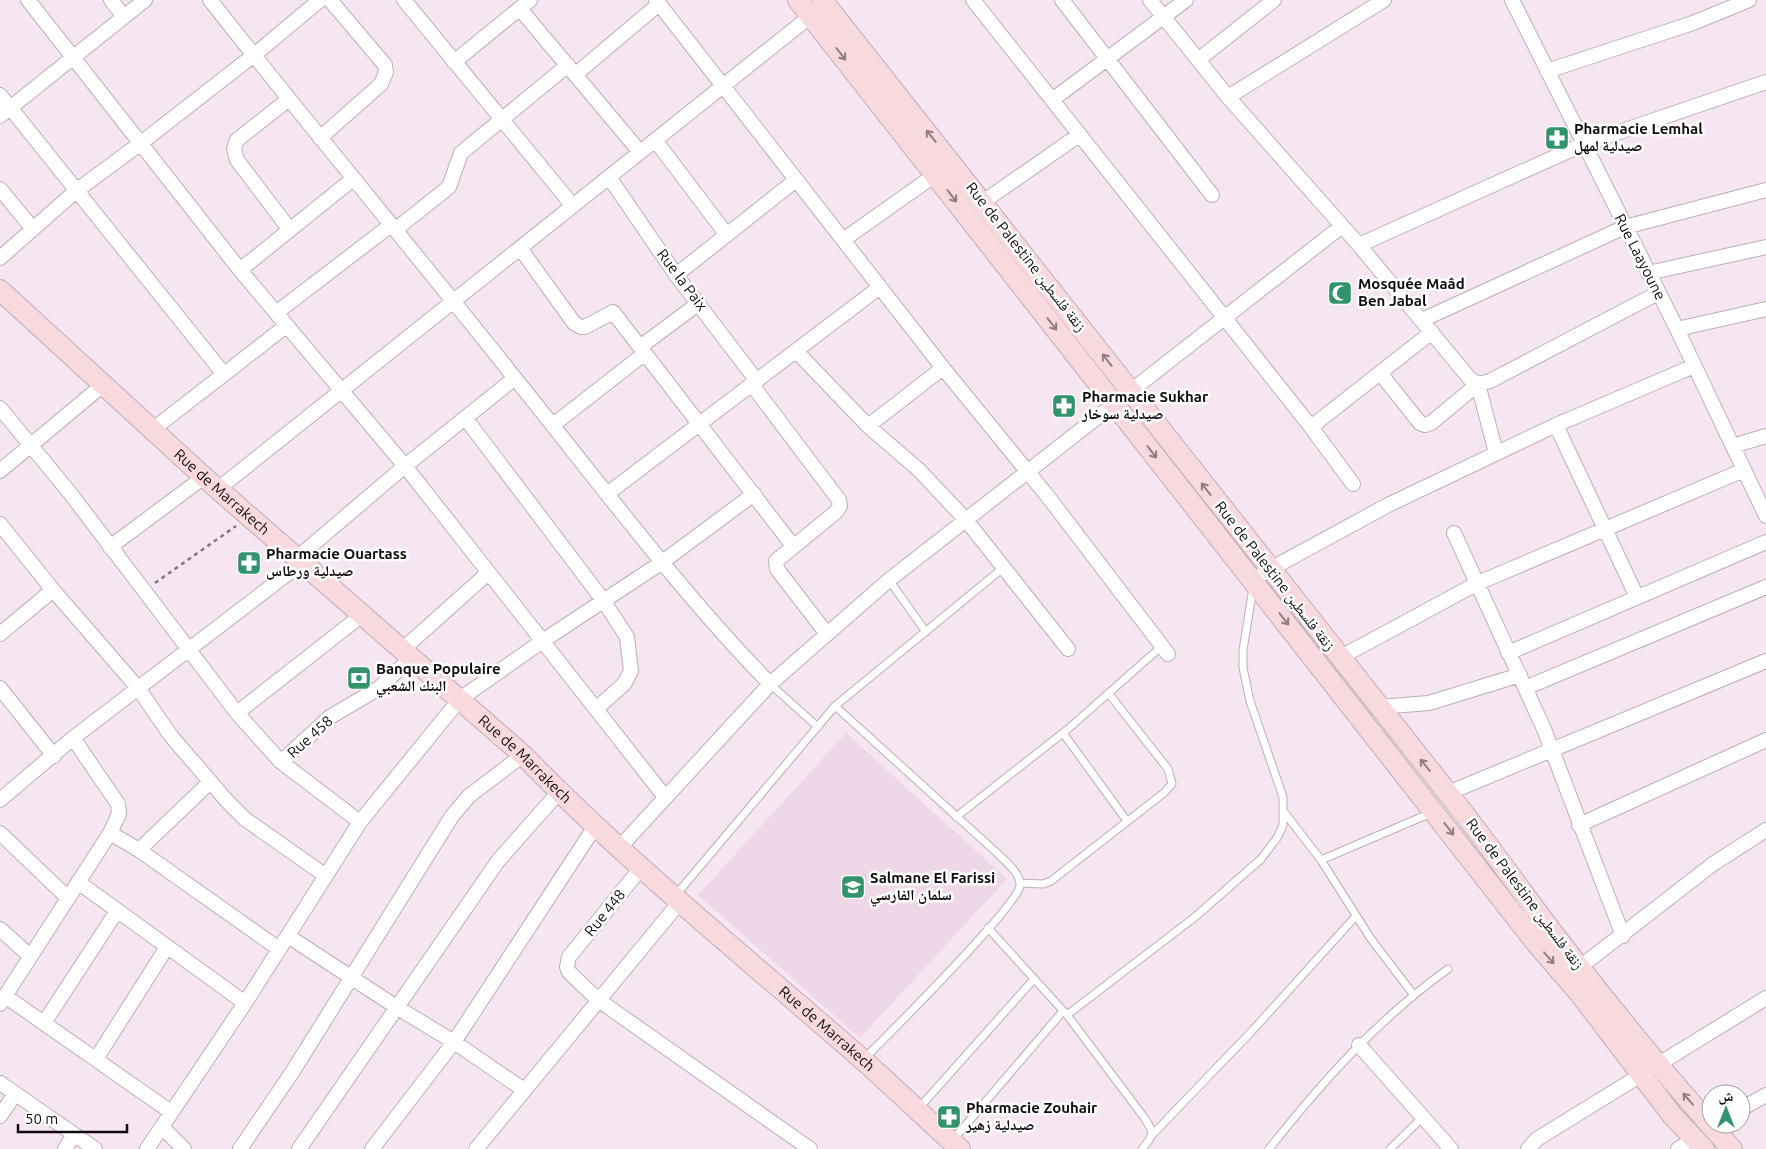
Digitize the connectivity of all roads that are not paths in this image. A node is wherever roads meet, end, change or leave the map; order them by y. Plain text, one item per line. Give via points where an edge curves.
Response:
1 (28, 0) edge
2 (111, 0) edge
3 (145, 0) edge
4 (210, 0) edge
5 (330, 0) edge
6 (404, 0) edge
7 (798, 0) edge
8 (973, 0) edge
9 (1062, 0) edge
10 (1150, 0) edge
11 (1186, 0) edge
12 (1274, 0) edge
13 (1384, 0) edge
14 (1512, 0) edge
15 (1749, 0) edge
16 (657, 2) edge
17 (312, 3) edge
18 (525, 4) edge
19 (822, 5) edge
20 (124, 17) junction
21 (1164, 17) junction
22 (254, 56) junction
23 (73, 57) junction
24 (1107, 59) junction
25 (1198, 60) junction
26 (454, 62) junction
27 (572, 70) junction
28 (1547, 71) junction
29 (1766, 82) edge
30 (723, 86) junction
31 (0, 95) edge
32 (1228, 97) junction
33 (289, 99) junction
34 (1052, 100) junction
35 (5, 112) edge
36 (500, 118) junction
37 (1079, 134) junction
38 (320, 138) junction
39 (655, 140) junction
40 (141, 144) junction
41 (1584, 144) junction
42 (640, 152) junction
43 (935, 175) junction
44 (609, 177) junction
45 (353, 179) junction
46 (796, 180) junction
47 (0, 188) edge
48 (1766, 190) edge
49 (76, 191) junction
50 (1212, 195) dead end
51 (983, 202) junction
52 (573, 206) junction
53 (1342, 226) junction
54 (1625, 227) junction
55 (393, 228) junction
56 (33, 229) junction
57 (290, 230) junction
58 (727, 235) junction
59 (843, 240) junction
60 (1359, 245) junction
61 (1766, 247) edge
62 (520, 248) junction
63 (0, 258) edge
64 (240, 270) junction
65 (1648, 273) junction
66 (676, 275) junction
67 (880, 287) junction
68 (0, 290) edge
69 (1658, 293) junction
70 (454, 301) junction
71 (699, 303) junction
72 (1766, 309) edge
73 (276, 313) junction
74 (1223, 317) junction
75 (1422, 320) junction
76 (286, 326) junction
77 (1677, 329) junction
78 (1432, 332) junction
79 (642, 350) junction
80 (796, 352) junction
81 (1694, 366) junction
82 (943, 368) junction
83 (1380, 373) junction
84 (223, 374) junction
85 (515, 378) junction
86 (755, 383) junction
87 (104, 384) junction
88 (1478, 384) junction
89 (341, 391) junction
90 (1131, 392) junction
91 (1115, 404) junction
92 (0, 408) edge
93 (466, 419) junction
94 (698, 424) junction
95 (1556, 425) junction
96 (553, 426) junction
97 (868, 426) junction
98 (1310, 427) junction
99 (152, 430) junction
100 (1766, 436) edge
101 (32, 445) junction
102 (1733, 446) junction
103 (1496, 454) junction
104 (405, 466) junction
105 (1744, 470) junction
106 (0, 471) edge
107 (1028, 473) junction
108 (211, 483) junction
109 (1353, 484) dead end
110 (607, 494) junction
111 (754, 494) junction
112 (1766, 516) edge
113 (966, 520) junction
114 (0, 524) edge
115 (1606, 527) junction
116 (1454, 533) dead end
117 (1766, 542) edge
118 (793, 546) junction
119 (110, 547) junction
120 (300, 560) junction
121 (661, 562) junction
122 (1003, 568) junction
123 (488, 573) junction
124 (1261, 575) junction
125 (889, 580) junction
126 (1478, 583) junction
127 (1766, 587) edge
128 (53, 590) junction
129 (1637, 597) junction
130 (603, 600) junction
131 (362, 615) junction
132 (926, 632) junction
133 (0, 634) edge
134 (828, 634) junction
135 (544, 640) junction
136 (189, 649) junction
137 (1068, 649) dead end
138 (1165, 650) joint
139 (1508, 653) junction
140 (406, 654) junction
141 (1339, 658) junction
142 (1766, 661) edge
143 (1520, 675) junction
144 (770, 684) junction
145 (0, 688) edge
146 (138, 688) junction
147 (1526, 688) junction
148 (1109, 694) junction
149 (460, 699) junction
150 (835, 706) junction
151 (1378, 707) junction
152 (597, 708) junction
153 (237, 713) junction
154 (818, 727) junction
155 (1063, 733) junction
156 (73, 738) junction
157 (1766, 740) edge
158 (1552, 750) junction
159 (523, 755) junction
160 (54, 756) junction
161 (281, 762) junction
162 (210, 782) junction
163 (559, 792) junction
164 (1448, 793) junction
165 (665, 797) junction
166 (0, 799) edge
167 (1284, 812) junction
168 (1435, 812) junction
169 (956, 817) junction
170 (1127, 821) junction
171 (360, 822) junction
172 (596, 825) junction
173 (1579, 825) junction
174 (1766, 830) edge
175 (110, 833) junction
176 (0, 834) edge
177 (620, 847) junction
178 (139, 850) junction
179 (1321, 860) junction
180 (641, 868) junction
181 (326, 876) junction
182 (78, 882) junction
183 (1020, 884) junction
184 (68, 898) junction
185 (676, 900) junction
186 (117, 911) junction
187 (1356, 916) junction
188 (988, 928) junction
189 (0, 929) edge
190 (288, 936) junction
191 (1623, 936) junction
192 (167, 947) junction
193 (279, 949) junction
194 (30, 956) junction
195 (1580, 967) junction
196 (1448, 969) dead end
197 (353, 977) junction
198 (1034, 979) junction
199 (1414, 994) junction
200 (1766, 998) edge
201 (597, 999) junction
202 (3, 1000) edge
203 (245, 1003) junction
204 (398, 1008) junction
205 (1065, 1013) junction
206 (44, 1023) junction
207 (454, 1042) junction
208 (1359, 1045) junction
209 (96, 1059) junction
210 (864, 1060) junction
211 (1651, 1070) junction
212 (0, 1083) edge
213 (524, 1090) junction
214 (15, 1094) junction
215 (1766, 1095) edge
216 (1751, 1103) edge
217 (917, 1110) junction
218 (172, 1112) junction
219 (1701, 1114) edge
220 (0, 1116) edge
221 (1422, 1118) junction
222 (162, 1127) junction
223 (1720, 1134) edge
224 (1152, 1135) junction
225 (78, 1137) junction
226 (956, 1145) edge
227 (1692, 1146) edge
228 (65, 1149) edge
229 (95, 1149) edge
230 (147, 1149) edge
231 (184, 1149) edge
232 (240, 1149) edge
233 (299, 1149) edge
234 (372, 1149) edge
235 (476, 1149) edge
236 (810, 1149) edge
237 (1142, 1149) edge
238 (1269, 1149) edge
239 (1390, 1149) edge
240 (1451, 1149) edge
241 (1528, 1149) edge
242 (1732, 1149) edge

1 - 23 street
2 - 20 street
3 - 20 street
4 - 22 street
5 - 38 street via 385,65 386,72 381,84
6 - 26 street
7 - 19 main road, Rue de Palestine زنقة فلسطين
8 - 34 street
9 - 24 street
10 - 21 street
11 - 21 street
12 - 25 street
13 - 32 street
14 - 28 street, Rue Laayoune
15 - 28 street via 1693,23
16 - 27 street
16 - 30 street
17 - 22 street
18 - 26 street
18 - 27 street
19 - 30 street
19 -> 43 main road, Rue de Palestine زنقة فلسطين
51 -> 19 main road, Rue de Palestine زنقة فلسطين
20 - 23 street
21 - 24 street
21 - 25 street
22 - 33 street
22 - 40 street
23 - 35 street
23 - 40 street
24 - 34 street
24 - 50 street
25 - 32 street
26 - 36 street
27 - 36 street
27 - 42 street
28 - 41 street, Rue Laayoune
29 - 41 street
30 - 39 street
30 - 46 street
31 - 35 street
32 - 53 street
33 - 38 street
33 - 57 street via 237,140 234,149 237,160
34 - 37 street
35 - 49 street
36 - 52 street
36 - 55 street via 461,153 449,187
37 - 51 street
37 - 74 street
38 - 45 street
39 - 42 street
39 - 58 street
40 - 49 street
40 - 64 street
41 - 54 street, Rue Laayoune
41 - 60 street
42 - 44 street
43 - 59 street
43 -> 91 main road, Rue de Palestine زنقة فلسطين
44 - 52 street
44 - 66 street, Rue la Paix
45 - 55 street
45 - 57 street
46 - 58 street
46 - 59 street
47 - 56 street
48 - 54 street
49 - 56 street
49 - 84 street
90 -> 51 main road, Rue de Palestine زنقة فلسطين
52 - 62 street
53 - 60 street
53 - 74 street
54 - 65 street, Rue Laayoune
54 - 75 street
55 - 70 street
55 - 73 street
56 - 63 street
57 - 64 street
58 - 66 street
59 - 67 street
60 - 75 street
61 - 65 street
62 - 70 street
62 - 79 street via 574,323 585,327 613,312
64 - 73 street
65 - 69 street, Rue Laayoune
66 - 71 street, Rue la Paix
67 - 80 street
67 - 82 street
68 - 87 main road, Rue de Marrakech
69 - 77 street, Rue Laayoune
69 - 88 street via 1490,381
70 - 85 street
70 - 89 street
71 - 79 street
71 - 86 street, Rue la Paix
72 - 77 street
73 - 76 street
74 - 90 street
74 - 98 street
75 - 78 street
76 - 84 street
76 - 89 street
77 - 81 street, Rue Laayoune
78 - 83 street
78 - 88 street via 1470,379
79 - 94 street
79 - 96 street
80 - 86 street
80 - 97 street
81 - 95 street
81 - 102 street, Rue Laayoune
82 - 97 street
82 - 107 street
83 - 88 street via 1420,422 1426,425
83 - 98 street
84 - 99 street
85 - 93 street
85 - 96 street
86 - 94 street
86 - 118 street, Rue la Paix via 839,500 836,512
87 - 99 main road, Rue de Marrakech
87 - 101 street
88 - 103 street
89 - 104 street
89 - 108 street
90 - 91 street
124 -> 90 main road, Rue de Palestine زنقة فلسطين
91 - 107 street
91 -> 124 main road, Rue de Palestine زنقة فلسطين
92 - 101 street
93 - 104 street
93 - 130 street
94 - 110 street
94 - 111 street
95 - 103 street
95 - 115 street
96 - 110 street
97 - 113 street via 919,470
98 - 109 street
99 - 108 main road, Rue de Marrakech
100 - 102 street
101 - 106 street
101 - 119 street
102 - 105 street, Rue Laayoune
103 - 124 street via 1388,505
104 - 120 street
104 - 123 street
105 - 112 street, Rue Laayoune
105 - 115 street
107 - 113 street
107 - 138 street
108 - 119 street
108 - 120 main road, Rue de Marrakech
110 - 121 street
111 - 118 street
111 - 121 street
113 - 122 street
113 - 125 street
114 - 128 street
115 - 126 street
115 - 129 street
116 - 126 street
117 - 129 street
118 - 134 street via 778,558 776,566
119 - 136 street
120 - 131 main road, Rue de Marrakech
120 - 136 street
121 - 130 street
121 - 144 street via 720,632
122 - 132 lane
122 - 137 street
123 - 135 street
123 - 140 street, Rue 458
124 - 141 main road, Rue de Palestine زنقة فلسطين
124 - 167 lane via 1243,650 1243,668 1250,701 1278,780
124 -> 168 main road, Rue de Palestine زنقة فلسطين
125 - 132 lane
125 - 134 street
126 - 139 street
126 - 141 street
127 - 147 street
128 - 133 street
128 - 146 street
129 - 139 street
130 - 135 street
130 - 152 street via 627,637 631,671 624,684
131 - 140 main road, Rue de Marrakech
131 - 153 street
132 - 150 lane
134 - 144 street
135 - 149 street
135 - 152 street
136 - 146 street
136 - 153 street
138 - 148 lane
139 - 143 street
140 - 149 main road, Rue de Marrakech
140 - 161 street, Rue 458 via 379,688 330,717
141 - 151 main road, Rue de Palestine زنقة فلسطين
142 - 158 street
143 - 147 street
143 - 151 street via 1429,703
144 - 154 lane
144 - 165 street
145 - 160 street
146 - 156 street
146 - 162 street via 171,736
147 - 158 street
148 - 155 lane
148 - 170 lane via 1172,778 1172,784 1165,792
149 - 159 main road, Rue de Marrakech
149 - 171 street
150 - 154 lane
150 - 169 lane
164 -> 151 main road, Rue de Palestine زنقة فلسطين
152 - 165 street
153 - 161 street
154 - 185 lane
155 - 169 lane
155 - 170 lane
156 - 160 street
156 - 175 street via 118,804 120,814
157 - 173 street
158 - 164 street
158 - 173 street
159 - 163 main road, Rue de Marrakech
159 - 197 street via 469,796 452,816
160 - 166 street
161 - 171 street
162 - 178 street
162 - 181 street via 245,819
163 - 172 main road, Rue de Marrakech
163 - 204 street via 498,862
164 - 195 main road, Rue de Palestine زنقة فلسطين
165 - 177 street
167 - 179 lane
167 - 205 lane via 1278,838 1261,859 1195,917
168 - 179 lane
168 -> 211 main road, Rue de Palestine زنقة فلسطين via 1536,943
169 - 183 lane via 1017,874
170 - 183 lane via 1051,880 1043,884
171 - 181 street
172 - 177 main road, Rue de Marrakech
172 - 207 street
173 - 191 street
174 - 191 street via 1713,864
175 - 178 street
175 - 182 street
176 - 184 street
177 - 180 main road, Rue de Marrakech
178 - 193 street
179 - 187 lane
180 - 185 main road, Rue de Marrakech
180 - 201 street, Rue 448 via 569,958 569,972
181 - 190 street
182 - 184 street
182 - 186 street
183 - 188 lane via 1017,894
184 - 194 street
185 - 201 street
185 - 210 main road, Rue de Marrakech
186 - 192 street
186 - 206 street
187 - 199 lane
187 - 224 lane
188 - 198 lane
188 - 210 lane
189 - 194 street
190 - 193 street
190 - 197 street
191 - 195 street
192 - 203 street
192 - 209 street
193 - 203 street
194 - 202 street
195 - 211 main road, Rue de Palestine زنقة فلسطين
196 - 199 lane
197 - 204 street
197 - 232 street
198 - 205 lane
198 - 217 lane
199 - 208 lane
200 - 211 street
201 - 213 street
201 - 236 street
202 - 206 street
203 - 218 street
204 - 207 street
204 - 233 street
205 - 224 lane via 1143,1116 1152,1129
205 - 226 lane
206 - 209 street
207 - 213 street
207 - 234 street
208 - 221 street
208 - 238 lane via 1334,1070
209 - 218 street
210 - 217 main road, Rue de Marrakech
219 -> 211 main road, Rue de Palestine زنقة فلسطين
211 - 227 main road, Rue de Palestine زنقة فلسطين via 1672,1115
211 - 241 street via 1537,1139
212 - 214 street
213 - 235 street
214 - 220 street
214 - 225 street
215 - 216 street
217 - 226 main road, Rue de Marrakech
218 - 222 street
221 - 239 lane
221 - 240 street
222 - 230 street
222 - 231 street
223 - 242 main road, Rue de Palestine زنقة فلسطين
224 - 237 lane
225 - 228 street via 71,1139
225 - 229 street

